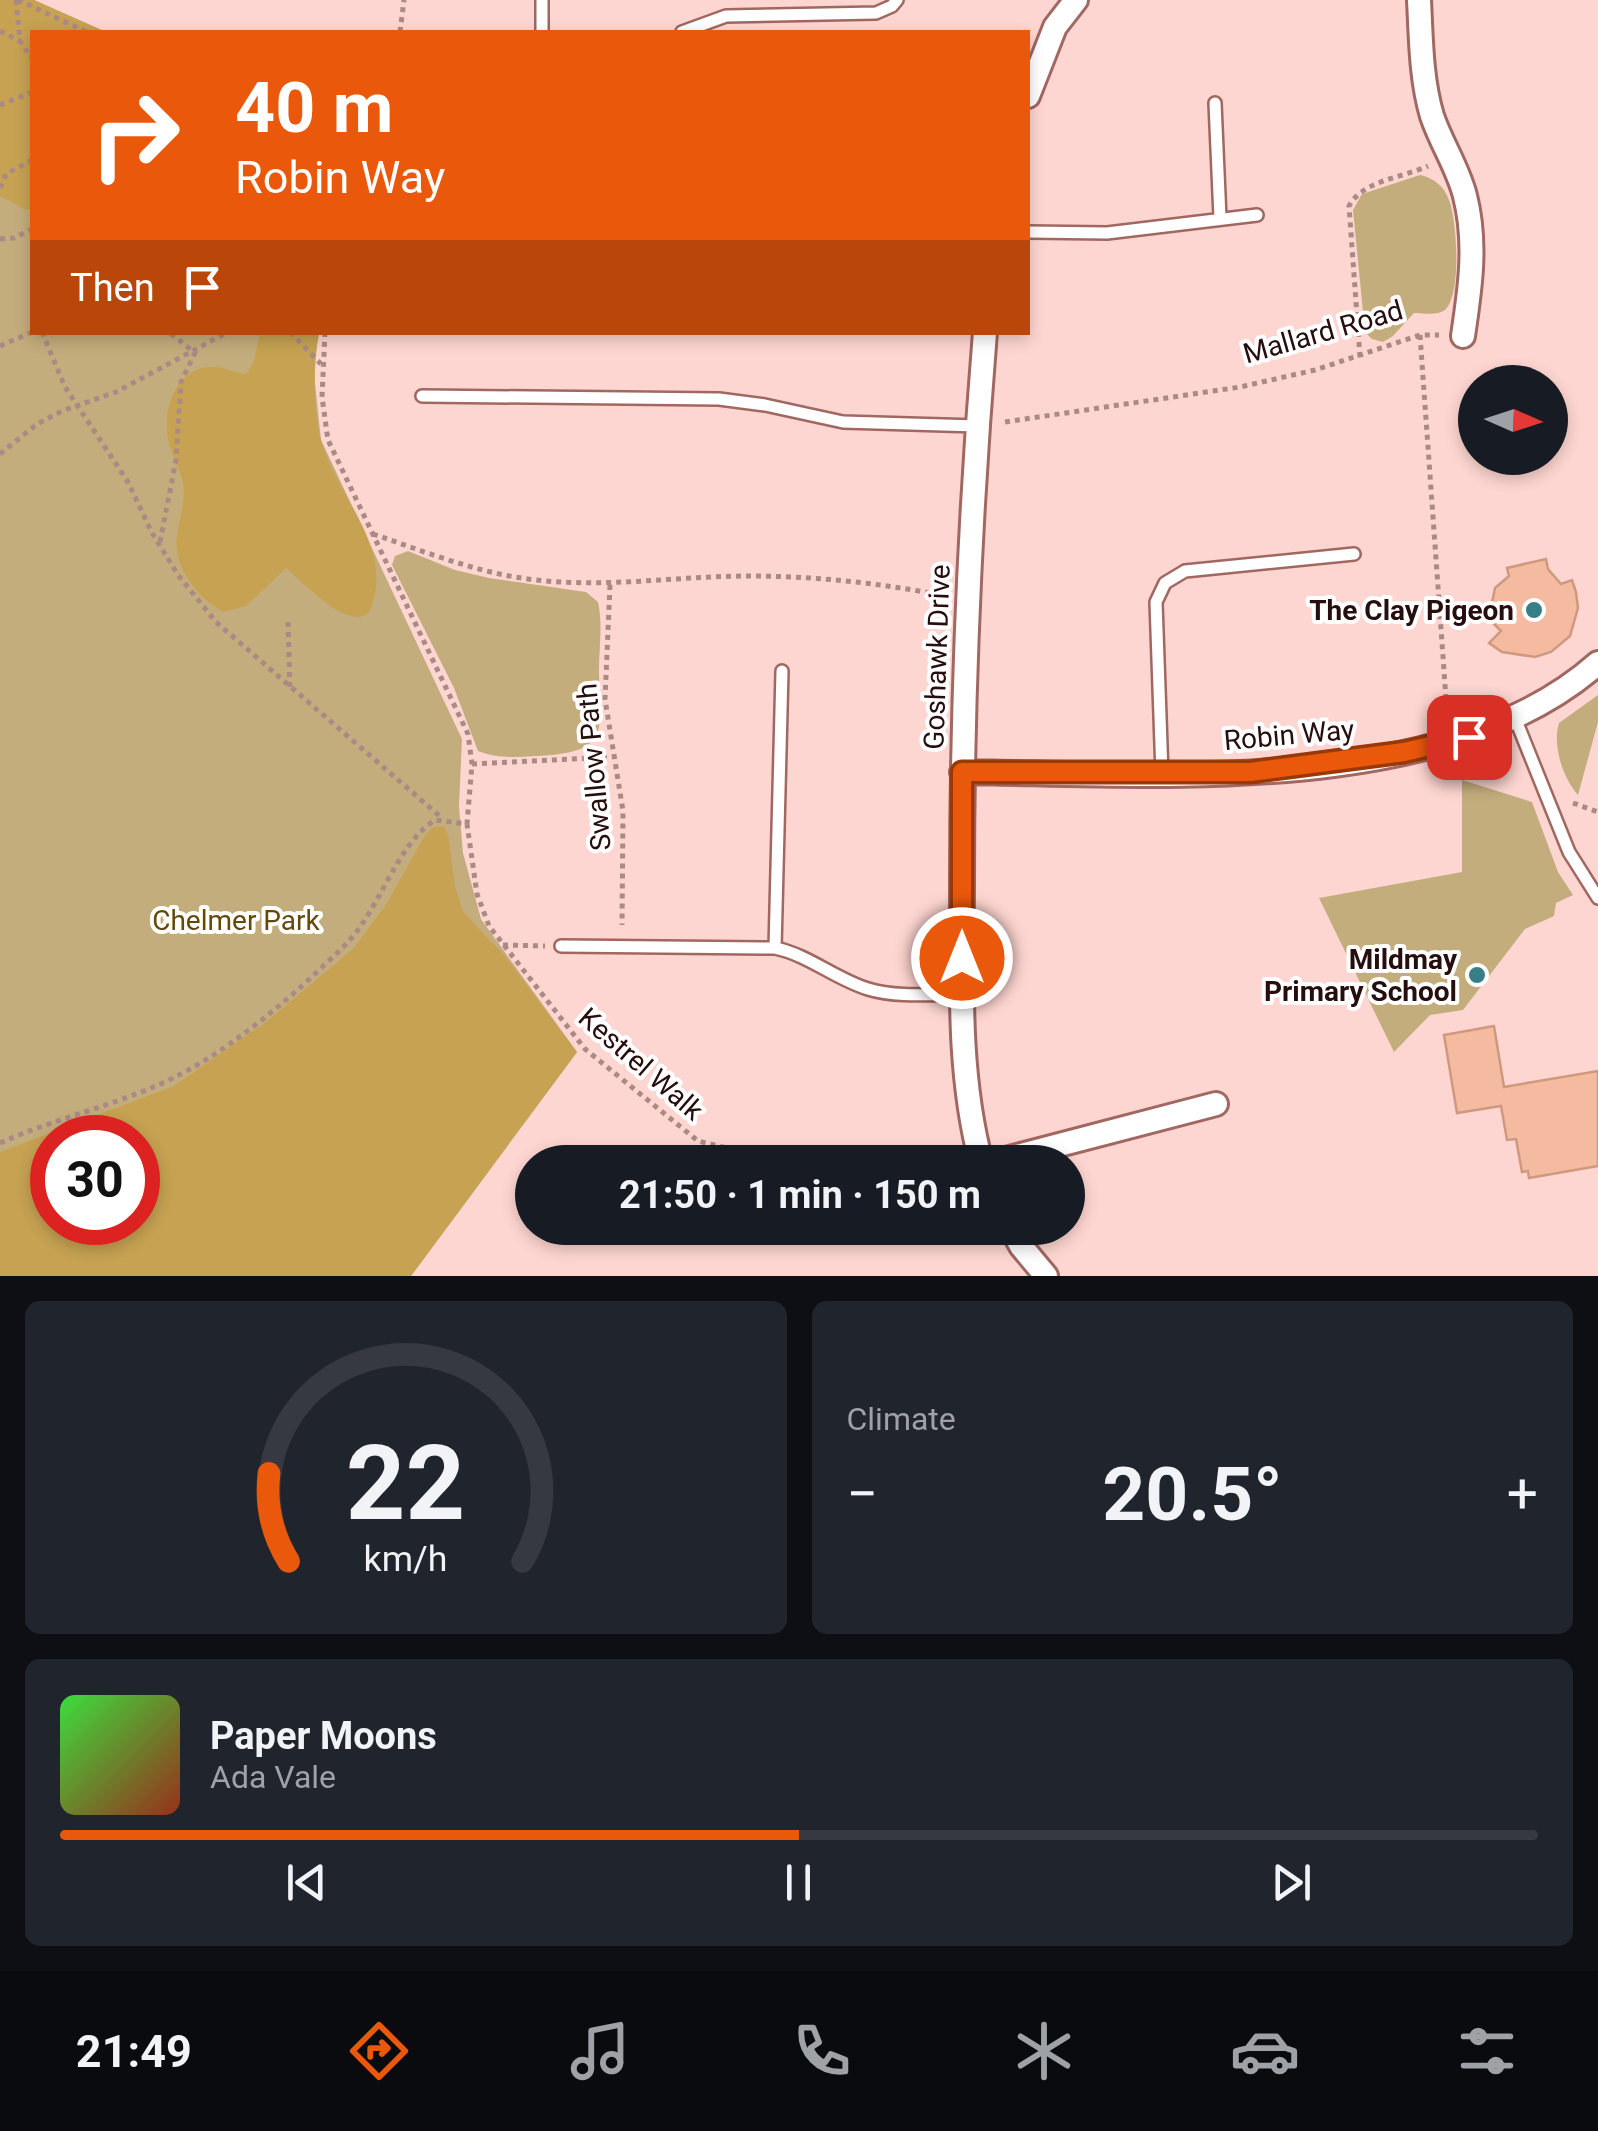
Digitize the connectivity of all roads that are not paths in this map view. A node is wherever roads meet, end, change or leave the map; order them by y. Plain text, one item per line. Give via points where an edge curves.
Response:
1 (542, 0) edge
2 (896, 0) edge
3 (1076, 0) edge
4 (1418, 0) edge
5 (542, 30) edge
6 (688, 30) edge
7 (1030, 88) edge
8 (1215, 102) dead end
9 (1257, 215) dead end
10 (1220, 218) junction
11 (1030, 232) edge
12 (985, 335) edge
13 (1463, 336) road end
14 (422, 396) dead end
15 (978, 426) junction
16 (1354, 554) dead end
17 (1598, 663) edge
18 (782, 670) dead end
19 (1515, 718) junction
20 (962, 772) junction
21 (1162, 774) junction
22 (1598, 898) edge
23 (560, 946) road end
24 (775, 948) junction
25 (962, 994) junction
26 (1216, 1104) dead end
27 (977, 1145) edge
28 (1059, 1145) edge
29 (1020, 1245) edge
30 (1046, 1276) edge

1 - 5 lane
2 - 6 lane via 876,14 726,16
3 - 7 street via 1055,27
4 - 13 street via 1424,84 1465,194 1472,245
8 - 10 lane
9 - 10 lane
10 - 11 lane via 1107,233
12 - 15 street, Goshawk Drive
14 - 15 lane via 719,399 843,422
15 - 20 street, Goshawk Drive
16 - 21 lane via 1184,571 1164,582 1156,602
17 - 19 street, Robin Way
18 - 24 lane
19 - 21 street, Robin Way via 1404,752 1250,772
19 - 22 lane via 1569,852
20 - 21 street, Robin Way
20 - 25 street, Goshawk Drive
23 - 24 lane
24 - 25 lane via 868,988
25 - 27 street, Goshawk Drive
26 - 28 street
29 - 30 street

